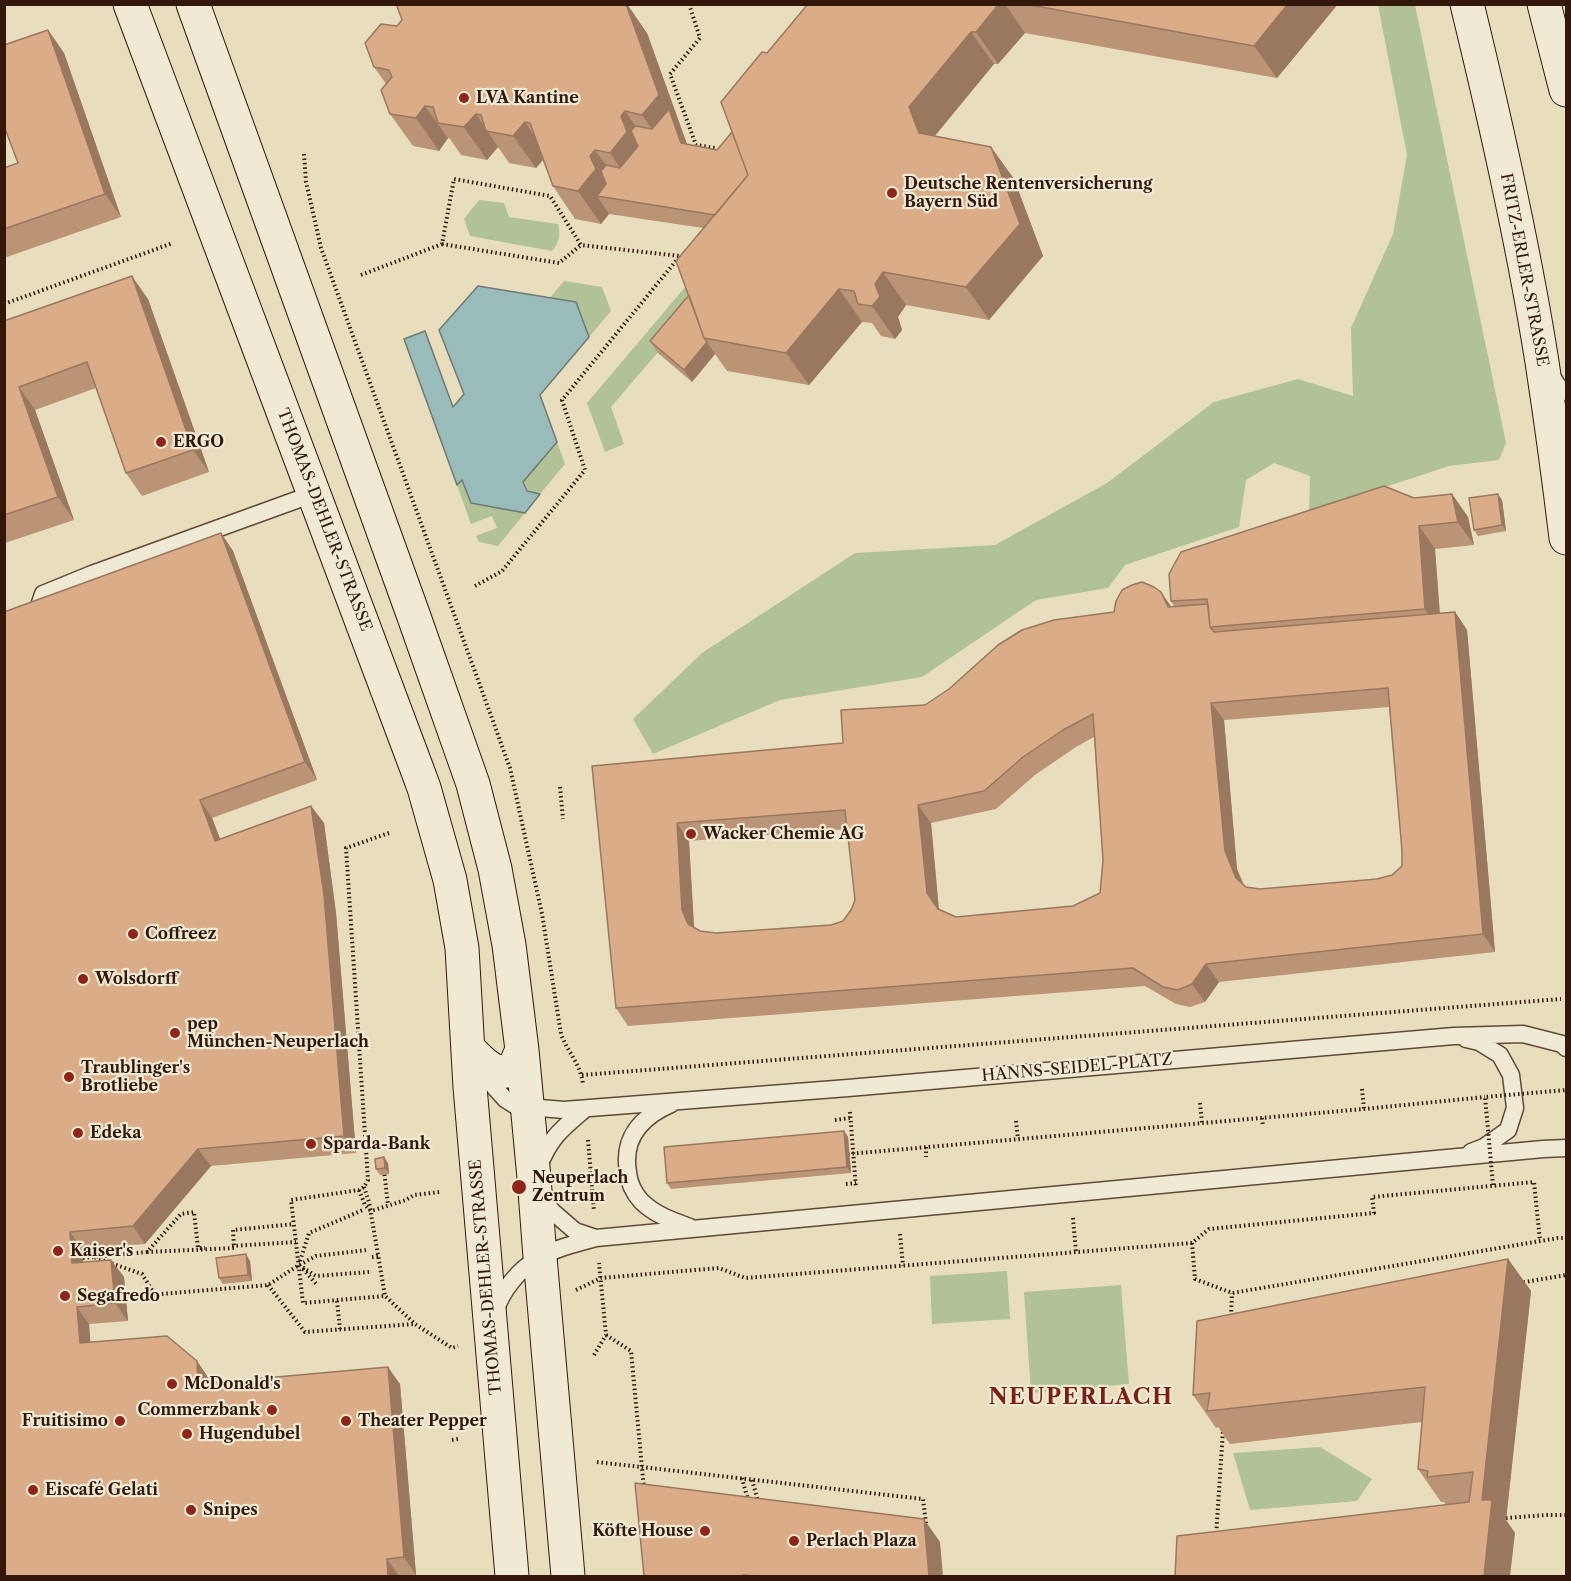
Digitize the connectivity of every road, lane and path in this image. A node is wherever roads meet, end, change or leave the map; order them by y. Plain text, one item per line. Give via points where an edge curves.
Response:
1 (130, 4) edge
2 (193, 4) edge
3 (689, 4) edge
4 (1467, 4) edge
5 (1544, 4) edge
6 (1566, 90) edge
7 (713, 156) edge
8 (173, 243) dead end
9 (442, 244) junction
10 (581, 245) junction
11 (686, 249) edge
12 (680, 256) junction
13 (361, 275) dead end
14 (4, 304) edge
15 (1542, 361) junction
16 (1566, 392) edge
17 (313, 494) junction
18 (1566, 538) edge
19 (475, 586) dead end
20 (34, 623) edge
21 (560, 787) dead end
22 (563, 819) dead end
23 (389, 833) dead end
24 (1561, 999) dead end
25 (1454, 1036) junction
26 (468, 1048) junction
27 (1566, 1048) edge
28 (522, 1050) junction
29 (582, 1075) dead end
30 (848, 1088) junction
31 (1362, 1089) dead end
32 (1566, 1090) edge
33 (1485, 1097) junction
34 (677, 1101) junction
35 (1200, 1103) dead end
36 (527, 1108) junction
37 (585, 1109) junction
38 (1364, 1110) junction
39 (850, 1118) junction
40 (1262, 1118) junction
41 (835, 1120) dead end
42 (1016, 1121) dead end
43 (1214, 1122) junction
44 (1202, 1123) junction
45 (1263, 1127) dead end
46 (1214, 1131) dead end
47 (1018, 1139) junction
48 (848, 1146) edge
49 (926, 1147) junction
50 (1566, 1148) edge
51 (851, 1154) junction
52 (926, 1157) dead end
53 (1456, 1157) junction
54 (849, 1166) edge
55 (384, 1170) edge
56 (856, 1183) junction
57 (846, 1184) dead end
58 (535, 1185) junction
59 (1493, 1185) junction
60 (362, 1189) junction
61 (440, 1192) dead end
62 (306, 1197) junction
63 (307, 1205) dead end
64 (388, 1205) junction
65 (363, 1210) dead end
66 (898, 1210) junction
67 (371, 1211) junction
68 (859, 1214) junction
69 (294, 1224) junction
70 (697, 1229) junction
71 (1075, 1233) dead end
72 (596, 1238) junction
73 (1566, 1238) edge
74 (1540, 1241) junction
75 (296, 1242) junction
76 (1192, 1244) junction
77 (367, 1250) dead end
78 (147, 1252) junction
79 (1076, 1253) junction
80 (379, 1256) junction
81 (372, 1257) dead end
82 (540, 1257) junction
83 (298, 1264) junction
84 (903, 1266) junction
85 (369, 1272) dead end
86 (1566, 1275) edge
87 (601, 1278) junction
88 (1510, 1284) edge
89 (268, 1285) junction
90 (317, 1285) dead end
91 (1232, 1293) junction
92 (155, 1295) junction
93 (385, 1296) junction
94 (126, 1297) dead end
95 (337, 1301) junction
96 (415, 1324) junction
97 (1230, 1326) edge
98 (340, 1329) junction
99 (491, 1330) junction
100 (606, 1335) junction
101 (452, 1348) dead end
102 (594, 1355) dead end
103 (1224, 1427) edge
104 (458, 1439) dead end
105 (452, 1440) dead end
106 (597, 1462) dead end
107 (642, 1467) junction
108 (742, 1478) junction
109 (752, 1479) junction
110 (645, 1500) edge
111 (751, 1509) edge
112 (760, 1509) edge
113 (1566, 1515) edge
114 (1506, 1518) dead end
115 (926, 1530) edge
116 (1216, 1544) edge
117 (512, 1576) edge
118 (568, 1576) edge

1 - 17 main road, THOMAS-DEHLER-STRASSE
2 - 28 main road via 473,784 507,934
3 - 7 path via 700,38 670,74 696,145 715,148
4 - 15 main road, FRITZ-ERLER-STRASSE via 1495,118
5 - 6 main road
8 - 14 path
9 - 10 path via 559,263
9 - 10 path via 454,179 550,196
9 - 13 path
10 - 12 path
11 - 12 path
12 - 19 path via 562,400 585,470 502,571
15 - 16 lane
15 - 18 main road, FRITZ-ERLER-STRASSE
17 - 20 lane via 43,594
17 - 26 main road, THOMAS-DEHLER-STRASSE via 424,788 447,868 462,948
21 - 22 path
23 - 60 path via 346,848 368,1180
24 - 29 path
25 - 27 lane, HANNS-SEIDEL-PLATZ via 1523,1034
25 - 30 lane, HANNS-SEIDEL-PLATZ
25 - 53 lane via 1479,1042 1500,1055 1511,1075 1515,1108 1508,1130 1484,1147
26 - 28 main road via 496,1071 513,1067
26 - 36 lane, HANNS-SEIDEL-PLATZ via 505,1099
26 - 99 main road, THOMAS-DEHLER-STRASSE
28 - 36 main road
30 - 34 lane, HANNS-SEIDEL-PLATZ
30 - 39 path
31 - 38 path
32 - 33 path, bridge
33 - 38 path
33 - 59 path, bridge
34 - 37 lane, HANNS-SEIDEL-PLATZ
34 - 70 lane via 646,1119 630,1138 627,1166 630,1185 642,1202 664,1218
35 - 44 path
36 - 37 lane, HANNS-SEIDEL-PLATZ
36 - 58 main road
37 - 58 lane via 550,1141
37 - 72 path
38 - 40 path
39 - 41 path
39 - 51 path
40 - 43 path
40 - 45 path
42 - 47 path
43 - 44 path
43 - 46 path
44 - 47 path
47 - 49 path
48 - 51 path
49 - 51 path
49 - 52 path
50 - 53 lane
51 - 54 path
51 - 56 path
53 - 66 lane
55 - 64 path
56 - 57 path
56 - 68 path
58 - 72 lane via 553,1212 575,1231
58 - 82 main road
59 - 74 path via 1534,1182
59 - 76 path via 1372,1197 1374,1213 1209,1229
60 - 62 path
60 - 67 path
61 - 64 path via 414,1195
62 - 63 path
62 - 69 path via 291,1200
64 - 67 path
65 - 83 path via 309,1233
66 - 68 lane
66 - 84 path
67 - 80 path
68 - 70 lane
69 - 75 path
69 - 78 path via 233,1230 234,1248
70 - 72 lane
71 - 79 path
72 - 82 lane
72 - 87 path
73 - 74 path
74 - 91 path
75 - 78 path, bridge via 198,1248 194,1212 181,1214
75 - 83 path
76 - 79 path
76 - 91 path via 1195,1279
77 - 83 path via 316,1256
78 - 92 path, bridge via 82,1256 142,1274
79 - 84 path
80 - 81 path
80 - 93 path
82 - 99 lane via 504,1291
82 - 118 main road
83 - 85 path via 316,1276
83 - 89 path
83 - 90 path
83 - 95 path via 303,1303
84 - 87 path via 745,1278 719,1268
86 - 88 path
87 - 100 path
89 - 92 path
89 - 98 path via 305,1332
91 - 97 path
92 - 94 path
93 - 95 path
93 - 96 path
95 - 98 path
96 - 98 path
96 - 101 path
99 - 117 main road, THOMAS-DEHLER-STRASSE
100 - 102 path
100 - 107 path via 631,1350
103 - 116 path
104 - 105 path
106 - 107 path
107 - 108 path
107 - 110 path
108 - 109 path
108 - 111 path
109 - 112 path
109 - 115 path via 923,1499
113 - 114 path

